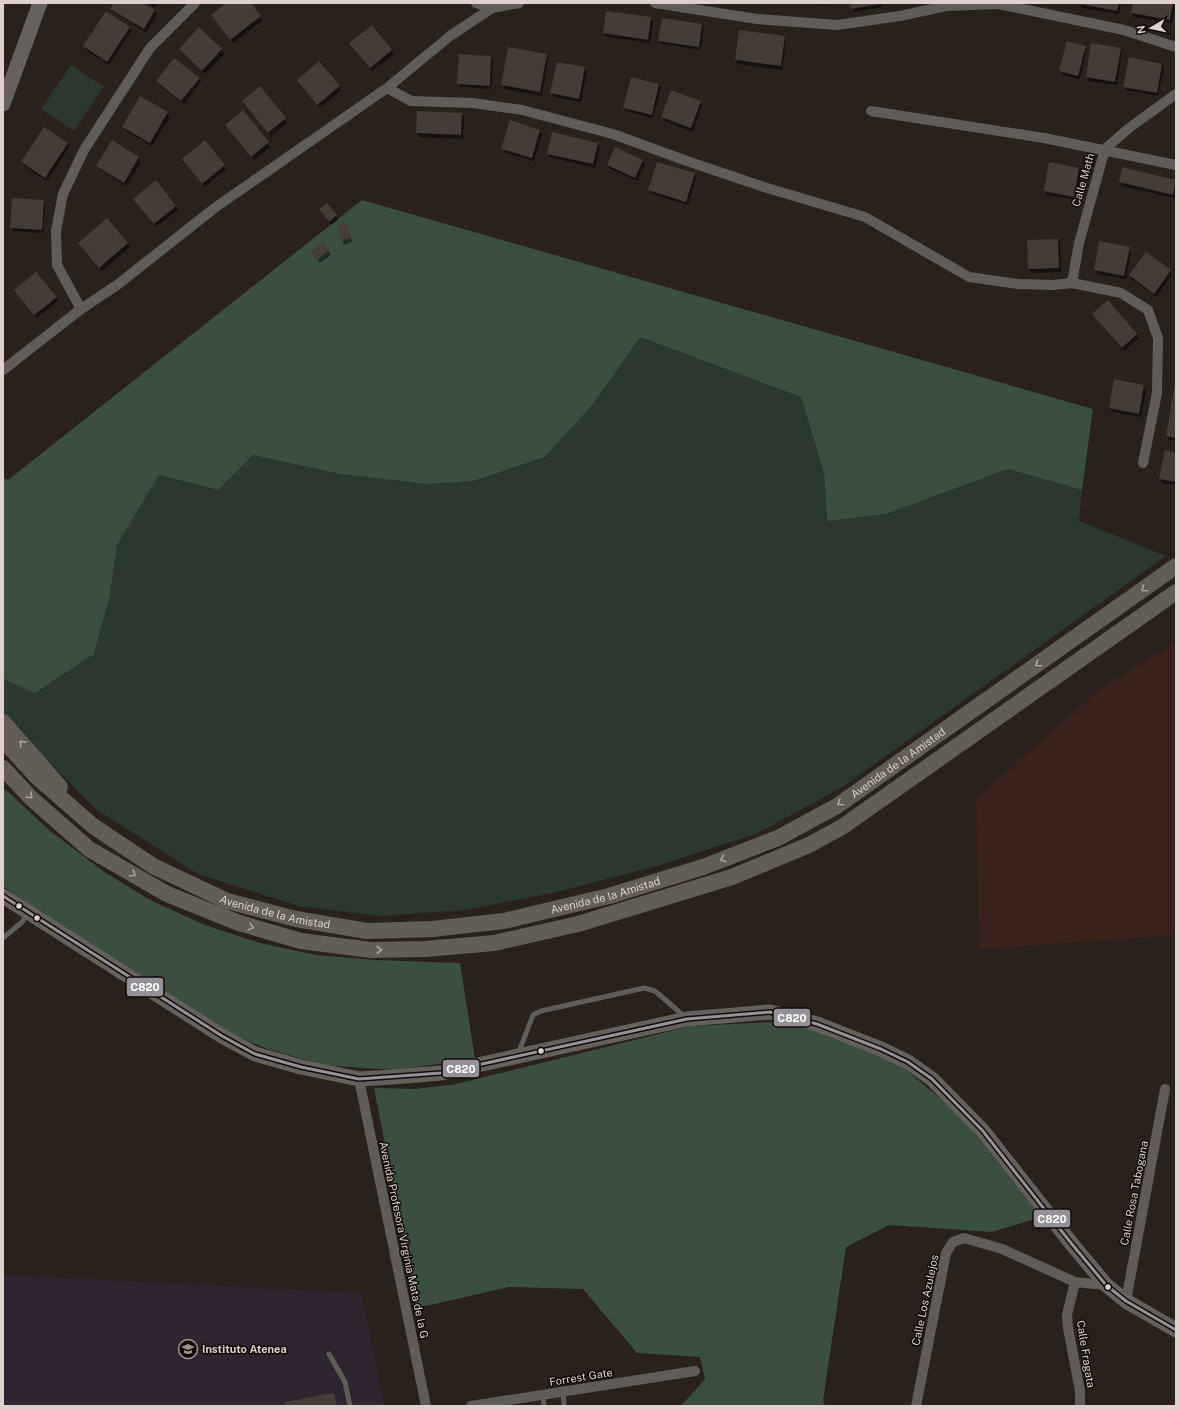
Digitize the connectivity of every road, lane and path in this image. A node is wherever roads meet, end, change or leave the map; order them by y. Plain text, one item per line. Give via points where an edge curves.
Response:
1 (40, 3) edge
2 (195, 3) edge
3 (476, 3) edge
4 (519, 3) edge
5 (655, 3) edge
6 (946, 4) edge
7 (492, 8) junction
8 (1176, 47) edge
9 (387, 88) junction
10 (1176, 94) edge
11 (3, 104) edge
12 (872, 111) dead end
13 (1104, 149) junction
14 (1176, 165) edge
15 (1072, 283) junction
16 (81, 309) junction
17 (3, 370) edge
18 (1143, 463) dead end
19 (1176, 566) edge
20 (1176, 592) edge
21 (3, 722) edge
22 (3, 740) edge
23 (3, 768) edge
24 (93, 826) junction
25 (3, 896) edge
26 (28, 913) junction
27 (3, 938) edge
28 (687, 1019) junction
29 (516, 1056) junction
30 (359, 1079) junction
31 (1165, 1089) dead end
32 (1075, 1282) junction
33 (1106, 1285) junction
34 (1126, 1301) junction
35 (1176, 1330) edge
36 (329, 1354) dead end
37 (695, 1371) dead end
38 (563, 1392) junction
39 (542, 1395) junction
40 (350, 1406) edge
41 (426, 1406) edge
42 (471, 1406) edge
43 (544, 1406) edge
44 (564, 1406) edge
45 (916, 1406) edge
46 (1080, 1406) edge

1 - 11 main road
2 - 16 street via 150,48 84,150 63,194 56,231 57,265
3 - 7 street
4 - 7 street
5 - 6 street via 757,19 837,25 900,16
6 - 8 street via 998,4 1124,30
7 - 9 street via 450,36
9 - 15 street via 411,101 473,104 522,110 613,134 767,188 865,217 969,277 1018,284
9 - 16 street via 216,207 117,285
10 - 13 street, Calle Math
12 - 13 street
13 - 14 street
13 - 15 street, Calle Math via 1079,243
15 - 18 street via 1121,293 1148,310 1158,338 1156,393
16 - 17 street
19 -> 24 main road, Avenida de la Amistad via 837,806 778,838 703,867 594,900 504,921 432,929 367,931 296,919 227,901 153,866
23 -> 20 main road, Avenida de la Amistad via 31,798 89,849 167,894 239,924 301,941 371,950 426,950 494,943 578,924 724,879 809,845 842,827
24 -> 21 main road
22 - 24 main road, Avenida de la Amistad via 38,778
25 - 26 main road
26 - 27 lane via 21,923
26 - 30 main road via 222,1036 255,1054
28 - 29 main road
28 - 29 lane via 655,991 644,988 533,1015
28 - 33 main road via 770,1012 817,1024 908,1062 932,1079 982,1130
29 - 30 main road via 441,1073
30 - 41 street, Avenida Profesora Virginia Mata de la G
31 - 34 street, Calle Rosa Tabogana
32 - 33 street, Calle Los Azulejos
32 - 45 street, Calle Los Azulejos via 1002,1249 964,1238 952,1242 946,1254
32 - 46 street, Calle Fragata via 1067,1316 1080,1391
33 - 34 main road
34 - 35 main road
36 - 40 lane via 345,1382
37 - 38 street, Forrest Gate
38 - 39 street, Forrest Gate
38 - 44 lane
39 - 42 street, Forrest Gate
39 - 43 lane

